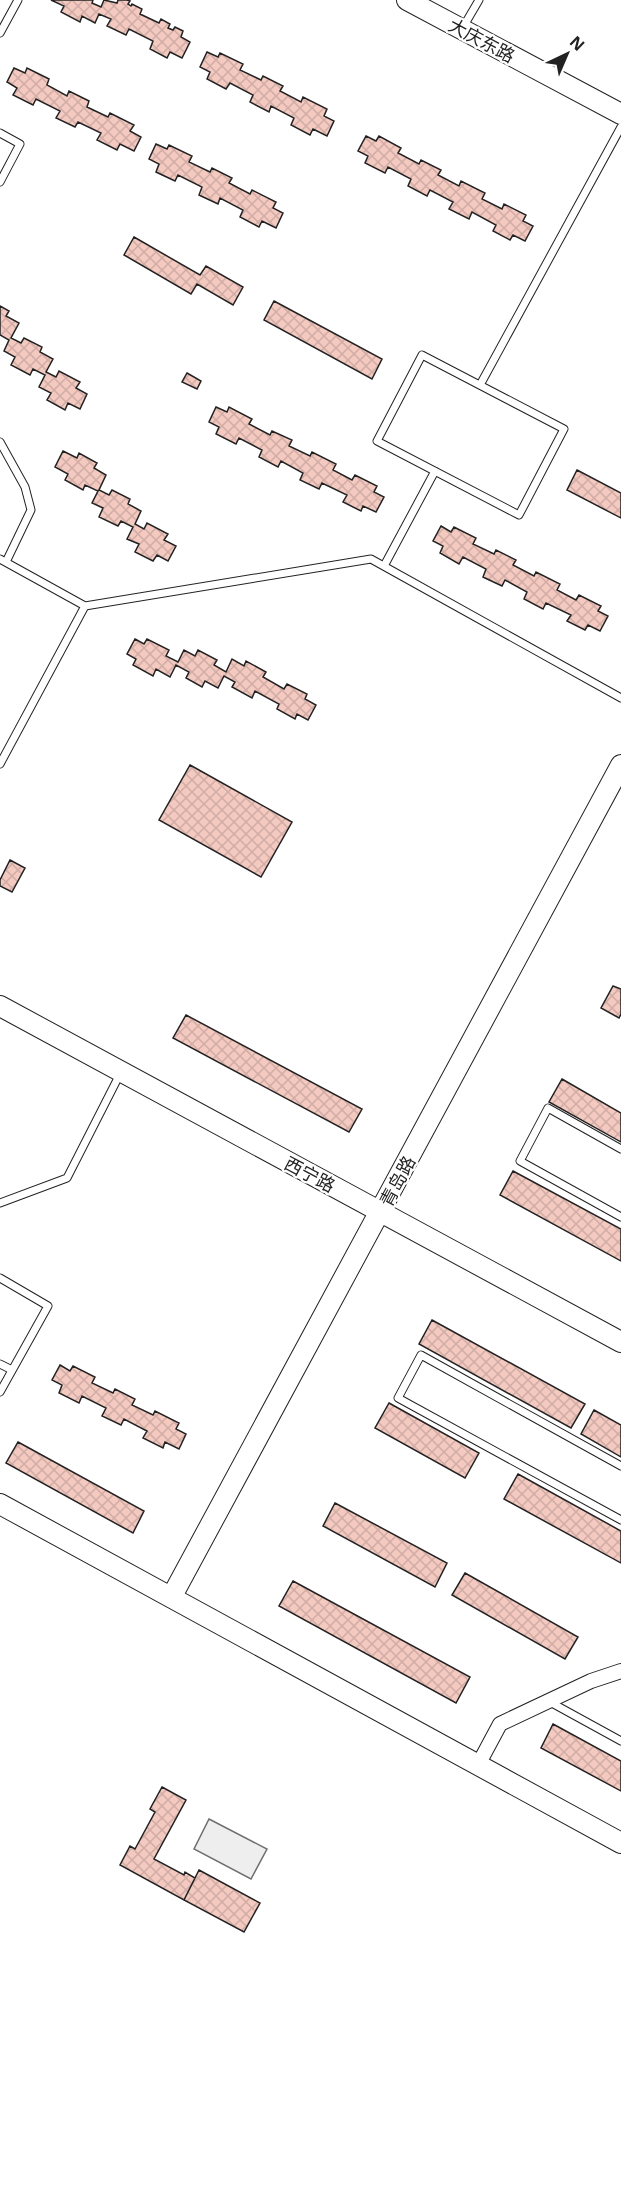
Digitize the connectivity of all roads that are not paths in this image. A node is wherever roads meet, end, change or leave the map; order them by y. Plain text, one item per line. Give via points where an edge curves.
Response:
1 (18, 0) edge
2 (407, 0) edge
3 (479, 0) edge
4 (462, 29) junction
5 (0, 33) edge
6 (621, 114) edge
7 (621, 127) edge
8 (0, 132) edge
9 (0, 182) edge
10 (480, 385) junction
11 (0, 442) edge
12 (435, 471) junction
13 (3, 561) edge
14 (384, 566) junction
15 (85, 606) junction
16 (621, 698) edge
17 (0, 764) edge
18 (621, 765) edge
19 (0, 1006) edge
20 (121, 1071) junction
21 (621, 1149) edge
22 (0, 1203) edge
23 (380, 1211) junction
24 (621, 1217) edge
25 (0, 1278) edge
26 (621, 1342) edge
27 (0, 1364) edge
28 (12, 1370) junction
29 (0, 1392) edge
30 (621, 1466) edge
31 (0, 1504) edge
32 (621, 1520) edge
33 (172, 1596) junction
34 (621, 1671) edge
35 (549, 1701) junction
36 (621, 1741) edge
37 (478, 1765) junction
38 (621, 1843) edge

1 - 5 lane
2 - 4 street, 大庆东路
3 - 4 lane
4 - 6 street, 大庆东路
7 - 10 lane
8 - 9 lane via 20,144
10 - 12 lane via 422,355 377,441
10 - 12 lane via 564,429 519,515
11 - 13 lane via 25,487 31,510
12 - 14 lane
13 - 15 lane
14 - 15 lane via 371,559
14 - 16 lane
15 - 17 lane
18 - 23 street, 青岛路
19 - 20 street, 西宁路
20 - 22 lane via 68,1178
20 - 23 street, 西宁路
21 - 24 lane via 548,1108 520,1161
23 - 26 street, 西宁路
23 - 33 street, 青岛路
25 - 28 lane via 48,1306
27 - 28 lane
28 - 29 lane
30 - 32 lane via 421,1354 398,1398
31 - 33 street
33 - 37 street
34 - 35 street
35 - 36 lane
35 - 37 street via 500,1724
37 - 38 street

